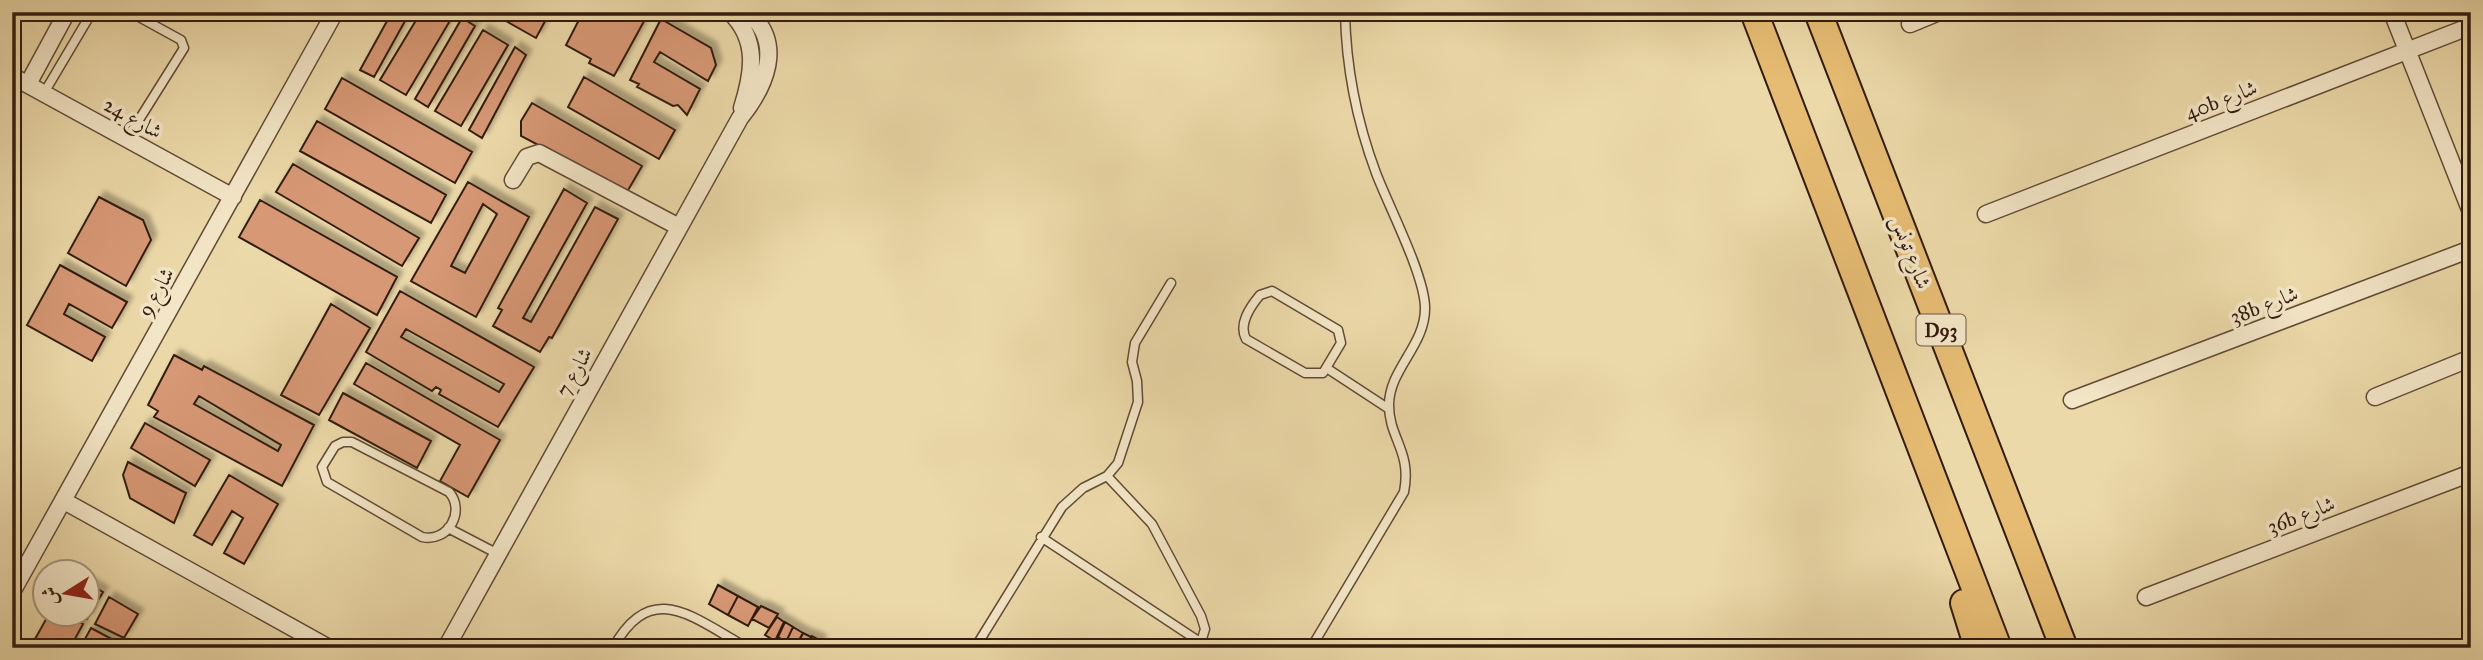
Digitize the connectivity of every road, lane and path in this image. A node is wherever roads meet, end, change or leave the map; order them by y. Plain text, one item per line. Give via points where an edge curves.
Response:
1 (67, 12) edge
2 (92, 12) edge
3 (130, 12) edge
4 (335, 12) edge
5 (730, 12) edge
6 (748, 12) edge
7 (1345, 12) edge
8 (1754, 12) edge
9 (1818, 12) edge
10 (1939, 12) edge
11 (2392, 12) edge
12 (1910, 23) dead end
13 (2471, 26) edge
14 (2407, 50) junction
15 (12, 76) edge
16 (28, 84) junction
17 (44, 93) junction
18 (740, 118) junction
19 (127, 139) junction
20 (513, 180) dead end
21 (233, 197) junction
22 (2471, 212) edge
23 (1986, 214) dead end
24 (679, 227) junction
25 (2471, 249) edge
26 (1171, 283) dead end
27 (2471, 358) edge
28 (1328, 369) junction
29 (2375, 397) dead end
30 (2072, 400) dead end
31 (1389, 409) junction
32 (2471, 473) edge
33 (1107, 476) junction
34 (64, 501) junction
35 (449, 528) junction
36 (1952, 528) junction
37 (1041, 537) junction
38 (498, 554) junction
39 (12, 592) edge
40 (2146, 597) dead end
41 (1205, 645) edge
42 (329, 648) edge
43 (446, 648) edge
44 (612, 648) edge
45 (748, 648) edge
46 (975, 648) edge
47 (1311, 648) edge
48 (1978, 648) edge
49 (1998, 648) edge
50 (2064, 648) edge

1 - 16 street
2 - 17 lane
3 - 19 lane via 181,40 184,48
4 - 21 street, شارع 9
5 - 18 street via 747,34 752,54 751,79
6 - 18 street via 763,34 769,65 762,86
7 - 31 lane via 1349,65 1364,137 1425,307 1421,333 1391,389
8 - 36 main road
9 - 50 main road, شارع تونس / D93
10 - 12 street
11 - 14 street
13 - 14 street, 40b شارع
14 - 22 street
14 - 23 street, 40b شارع
15 - 16 street, شارع 24
16 - 17 street, شارع 24
17 - 19 street, شارع 24
18 - 24 street, شارع 7
19 - 21 street, شارع 24
20 - 24 street via 527,157 539,153
21 - 34 street, شارع 9
24 - 38 street, شارع 7
25 - 30 street, 38b شارع
26 - 33 lane via 1135,343 1132,362 1138,402 1122,456
27 - 29 street
28 - 28 lane via 1317,375 1305,373 1247,339 1244,320 1260,295 1279,293 1338,330 1341,343
28 - 31 lane
31 - 47 lane via 1407,465 1404,492
32 - 40 street, 36b شارع
33 - 37 lane via 1068,500
33 - 41 lane via 1157,531 1201,616
34 - 39 street, شارع 9
34 - 42 street
35 - 35 lane via 456,508 449,492 352,442 335,446 322,467 331,485 422,537 440,537
35 - 38 lane
36 - 48 main road via 1962,595
36 - 49 main road
37 - 41 lane
37 - 46 lane
38 - 43 street, شارع 7
44 - 45 lane via 630,621 659,608 680,612

